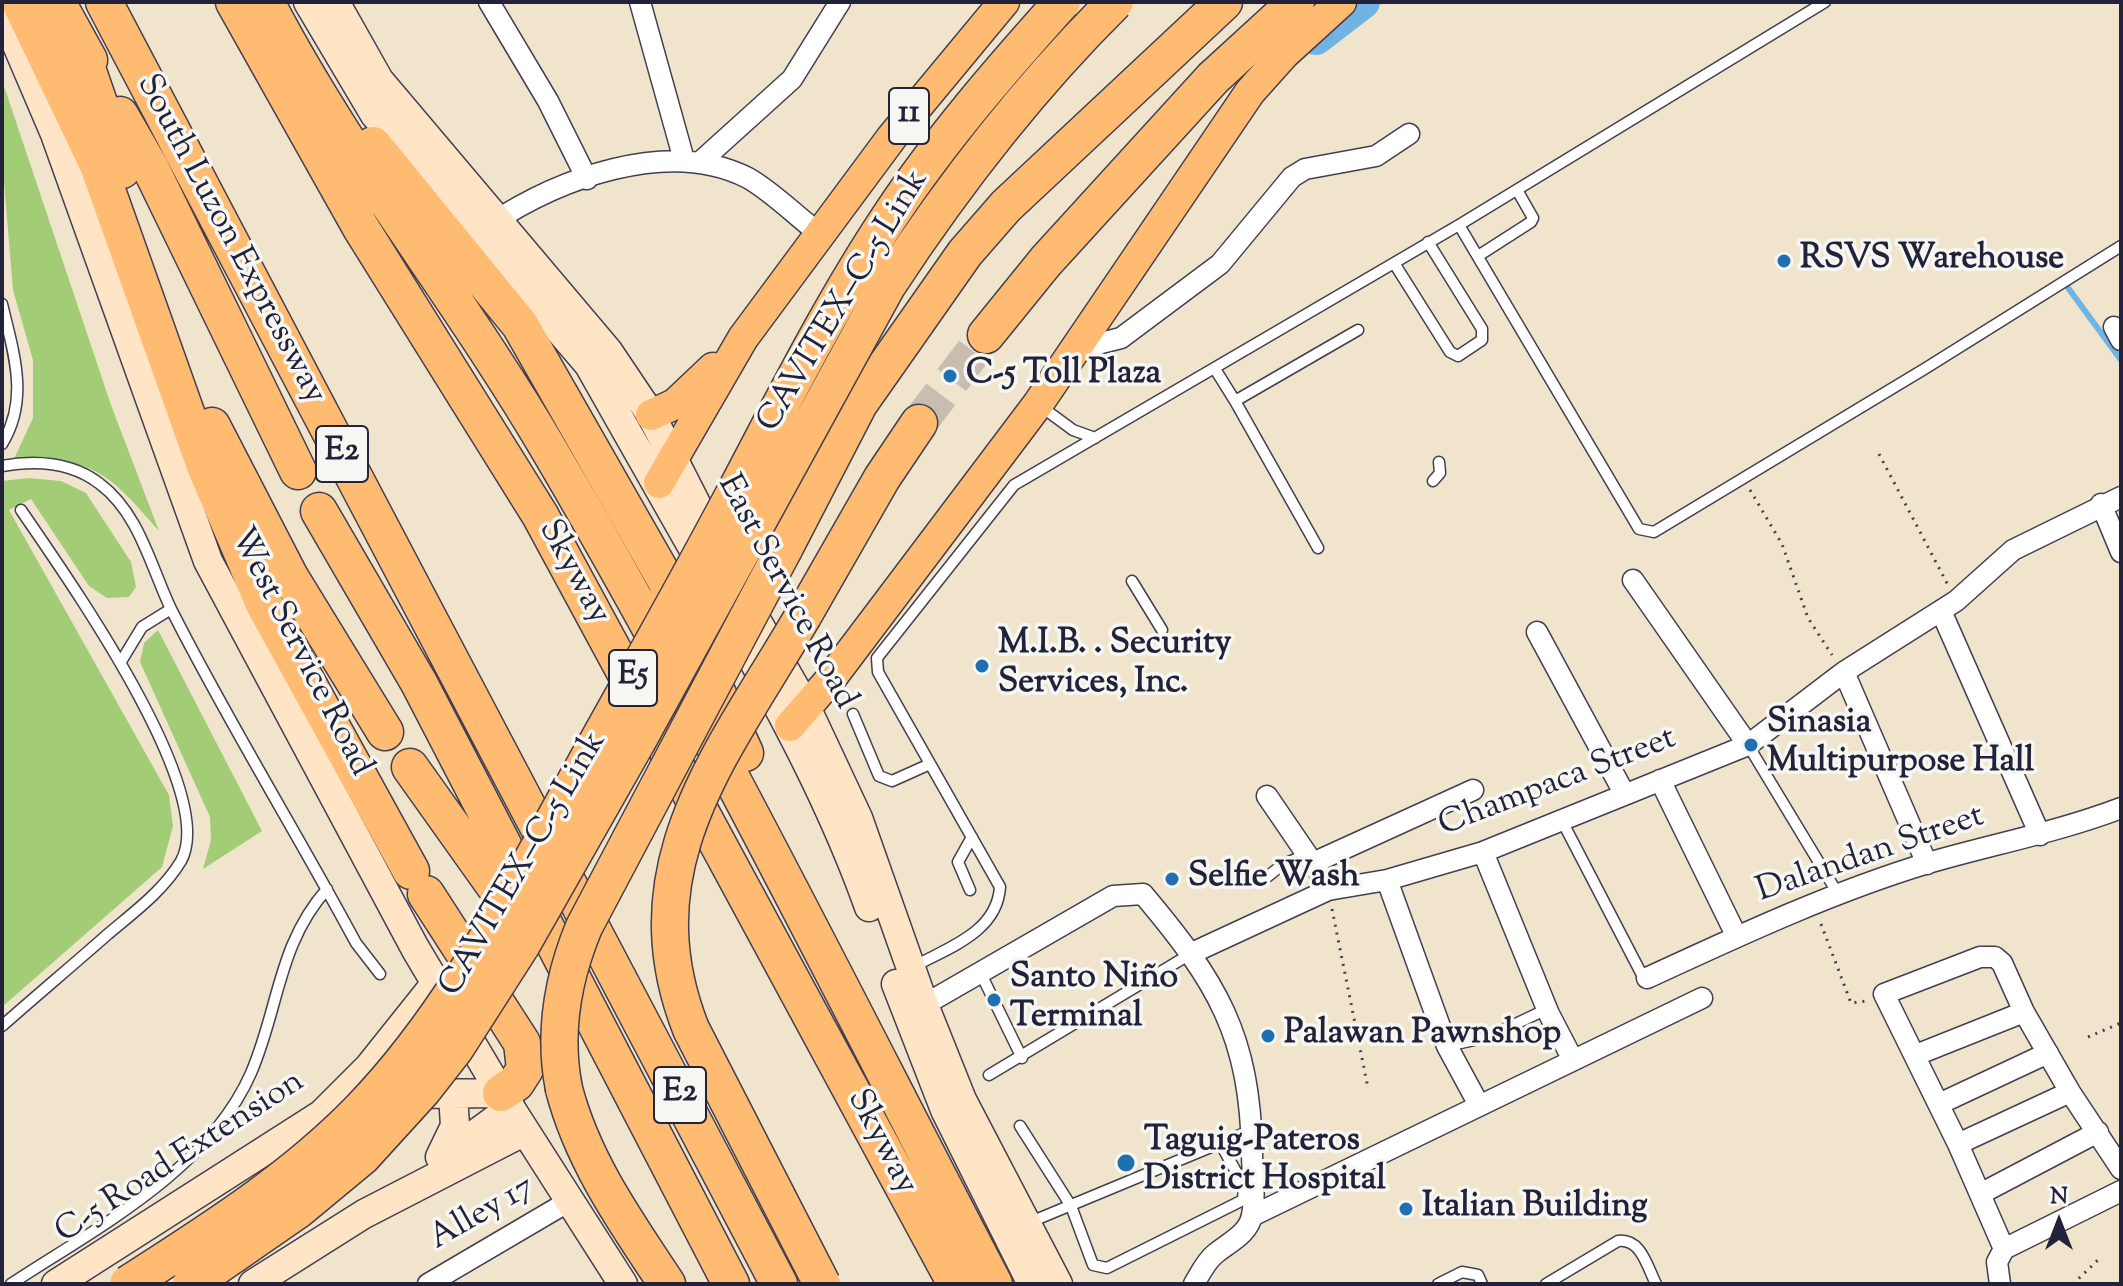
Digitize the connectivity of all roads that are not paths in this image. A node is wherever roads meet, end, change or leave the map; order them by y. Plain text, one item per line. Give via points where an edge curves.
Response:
1 (20, 2) edge
2 (57, 2) edge
3 (104, 2) edge
4 (234, 2) edge
5 (266, 2) edge
6 (308, 2) edge
7 (335, 2) edge
8 (489, 2) edge
9 (640, 2) edge
10 (840, 2) edge
11 (1004, 2) edge
12 (1062, 2) edge
13 (1115, 2) edge
14 (1224, 2) edge
15 (1296, 2) edge
16 (1341, 2) edge
17 (1825, 2) edge
18 (2, 10) edge
19 (77, 39) junction
20 (1409, 134) dead end
21 (691, 162) junction
22 (587, 179) junction
23 (1517, 190) junction
24 (1459, 225) junction
25 (486, 227) junction
26 (820, 234) junction
27 (1428, 242) junction
28 (2121, 246) edge
29 (1478, 256) junction
30 (1394, 263) junction
31 (2, 304) edge
32 (1358, 330) dead end
33 (986, 335) tunnel mouth
34 (743, 338) junction
35 (1081, 343) junction
36 (1215, 369) junction
37 (1235, 401) junction
38 (1038, 404) junction
39 (651, 415) junction
40 (919, 423) tunnel mouth
41 (1095, 438) junction
42 (2, 444) edge
43 (673, 456) junction
44 (1439, 462) dead end
45 (2, 466) edge
46 (298, 471) dead end
47 (1433, 481) dead end
48 (659, 483) junction
49 (2121, 497) edge
50 (2101, 504) junction
51 (21, 510) dead end
52 (319, 511) dead end
53 (1318, 548) dead end
54 (2121, 552) edge
55 (1633, 580) dead end
56 (1132, 581) dead end
57 (1949, 606) junction
58 (171, 609) junction
59 (1162, 630) dead end
60 (1537, 632) dead end
61 (122, 660) junction
62 (1844, 672) junction
63 (853, 714) dead end
64 (798, 717) junction
65 (385, 732) dead end
66 (1748, 745) junction
67 (930, 764) junction
68 (410, 767) dead end
69 (1660, 780) junction
70 (1473, 790) dead end
71 (1624, 793) junction
72 (1267, 796) dead end
73 (2121, 808) edge
74 (1561, 819) junction
75 (2040, 835) junction
76 (972, 837) junction
77 (1483, 852) junction
78 (1312, 858) junction
79 (1927, 864) junction
80 (1267, 877) dead end
81 (1387, 880) junction
82 (327, 889) junction
83 (970, 890) dead end
84 (1328, 890) junction
85 (1839, 896) junction
86 (1737, 937) junction
87 (550, 940) junction
88 (1192, 953) junction
89 (901, 971) junction
90 (380, 974) dead end
91 (981, 974) junction
92 (1647, 978) joint
93 (436, 983) junction
94 (1702, 998) dead end
95 (924, 1005) junction
96 (1547, 1009) junction
97 (2024, 1012) junction
98 (2, 1026) edge
99 (1447, 1046) junction
100 (2048, 1053) junction
101 (1916, 1055) junction
102 (1022, 1058) junction
103 (1573, 1060) junction
104 (989, 1075) dead end
105 (2070, 1092) junction
106 (453, 1094) junction
107 (1939, 1104) junction
108 (954, 1105) junction
109 (1479, 1105) junction
110 (512, 1111) junction
111 (322, 1114) junction
112 (1020, 1126) dead end
113 (1252, 1130) junction
114 (2098, 1132) junction
115 (1219, 1141) junction
116 (1958, 1144) junction
117 (440, 1157) junction
118 (2121, 1169) edge
119 (2121, 1191) edge
120 (1980, 1194) junction
121 (571, 1200) junction
122 (1071, 1206) junction
123 (364, 1214) junction
124 (1252, 1216) junction
125 (1015, 1228) junction
126 (2004, 1249) junction
127 (11, 1284) edge
128 (56, 1284) edge
129 (128, 1284) edge
130 (191, 1284) edge
131 (253, 1284) edge
132 (428, 1284) edge
133 (623, 1284) edge
134 (667, 1284) edge
135 (731, 1284) edge
136 (779, 1284) edge
137 (822, 1284) edge
138 (956, 1284) edge
139 (994, 1284) edge
140 (1032, 1284) edge
141 (1058, 1284) edge
142 (1194, 1284) edge
143 (1438, 1284) edge
144 (1482, 1284) edge
145 (1546, 1284) edge
146 (1656, 1284) edge
147 (2000, 1284) edge

1 - 110 highway via 98,165 205,466 264,604 418,883 522,1043 525,1069 516,1083
2 - 19 highway, South Luzon Expressway / E2
3 - 136 highway, South Luzon Expressway / E2
4 - 138 highway, Skyway via 361,228 540,515
5 - 139 highway, Skyway via 586,512
6 - 25 main road, East Service Road via 375,115
7 - 25 main road, East Service Road via 379,80
8 - 22 street
9 - 21 street
10 - 21 street via 792,79
11 - 26 main road, 11
12 - 129 highway, CAVITEX–C-5 Link / E5, bridge via 962,118 869,249 521,878 433,1021 384,1084 332,1137 238,1211
13 - 130 highway, CAVITEX–C-5 Link / E5, bridge via 1004,123 887,286 537,919 447,1061 382,1137 343,1173
14 - 134 highway, bridge via 1006,206 965,253 859,404 593,907 562,999 559,1054 572,1118 600,1180
15 - 33 highway via 1213,78 1046,261
16 - 35 main road via 1250,92
17 - 23 lane
18 - 93 main road, West Service Road via 55,134 208,561
19 - 46 highway, South Luzon Expressway / E2 via 150,167
19 - 65 highway, South Luzon Expressway / E2 via 214,433 290,577
20 - 35 street via 1376,156 1305,169 1292,177 1220,264 1121,338
21 - 22 street via 638,163
21 - 26 street via 748,178
22 - 25 street
23 - 24 lane
23 - 29 lane via 1531,222
24 - 27 lane
24 - 29 lane
25 - 39 main road, East Service Road via 608,351
25 - 48 main road, East Service Road via 589,365
26 - 34 main road, 11
27 - 30 lane
27 - 30 lane via 1482,329 1482,340 1458,356 1450,352
28 - 29 lane via 1654,532 1639,529
30 - 36 lane
31 - 42 lane via 17,368 14,414
32 - 37 lane
34 - 39 main road via 675,404
34 - 43 main road, 11
35 - 38 main road
36 - 37 lane
36 - 41 lane
37 - 53 lane
38 - 41 lane via 1073,430
38 - 64 main road
39 - 43 main road, East Service Road
40 - 137 highway, bridge via 693,807 674,866 668,918 677,986 691,1029
41 - 67 lane via 1014,485 877,658 876,665
43 - 48 main road, 11
43 - 64 main road, East Service Road
44 - 47 lane via 1440,473
45 - 58 lane via 50,464 100,483 134,525
48 - 64 main road, East Service Road
49 - 50 street, Champaca Street
50 - 54 street
50 - 57 street, Champaca Street via 2013,550
51 - 61 lane
52 - 87 highway, E2 via 419,683
55 - 66 street
56 - 59 lane
57 - 62 street, Champaca Street
57 - 75 street
58 - 61 lane via 142,627
58 - 82 lane
60 - 71 street
61 - 98 lane via 182,793 189,823 182,858 162,887
62 - 66 street, Champaca Street
62 - 79 street
63 - 67 lane via 879,776 892,781
64 - 89 main road, East Service Road via 858,818
66 - 69 street, Champaca Street
66 - 85 lane
67 - 76 lane
68 - 87 highway, E2 via 494,885
69 - 71 street, Champaca Street
69 - 86 street
70 - 78 street
71 - 74 street, Champaca Street
72 - 78 street
73 - 75 street, Dalandan Street
74 - 77 street, Champaca Street
74 - 92 lane
75 - 79 street, Dalandan Street
76 - 83 lane via 958,862
76 - 89 lane via 1000,887 994,916 973,934
77 - 81 street, Champaca Street
77 - 96 street
78 - 80 lane via 1282,865
78 - 84 street
79 - 85 street, Dalandan Street
81 - 84 street, Champaca Street
81 - 99 street
82 - 90 lane
82 - 127 lane via 298,925 263,1043 227,1113 169,1176
84 - 88 street, Champaca Street
85 - 86 street, Dalandan Street
86 - 92 street, Dalandan Street
87 - 135 highway, E2
88 - 91 street via 1143,894 1129,892 1113,896
88 - 102 lane, Champaca Street
88 - 113 street via 1228,1012 1245,1066
89 - 95 main road, East Service Road
89 - 108 main road, East Service Road
91 - 95 street
91 - 102 lane
93 - 110 main road, West Service Road
93 - 111 main road, C-5 Road Extension via 369,1067
94 - 103 street
95 - 108 main road, East Service Road
96 - 99 lane via 1488,1037
96 - 103 street
97 - 100 street
97 - 101 street
97 - 101 street via 1995,957 1980,957 1884,994
99 - 109 street
100 - 105 street
100 - 107 street
101 - 107 street
102 - 104 lane, Champaca Street
103 - 109 street
105 - 114 street
105 - 116 street
106 - 110 main road
106 - 111 main road via 370,1098
106 - 117 main road via 455,1126
107 - 116 street
108 - 125 main road, East Service Road
109 - 124 street
110 - 117 main road
110 - 121 main road, West Service Road
110 - 123 main road
111 - 128 main road, C-5 Road Extension
112 - 122 lane
113 - 115 lane
113 - 124 street
114 - 118 street
114 - 120 street
115 - 122 lane
115 - 122 lane via 1244,1186 1243,1200 1107,1268 1093,1265
116 - 120 street
117 - 123 main road
119 - 126 street
120 - 126 street
121 - 132 street, Alley 17
121 - 133 main road, West Service Road
122 - 125 lane
123 - 131 main road
124 - 142 street via 1232,1242 1212,1255
125 - 140 main road, East Service Road
125 - 141 main road, East Service Road
126 - 147 street via 1997,1262
143 - 144 lane via 1470,1272
145 - 146 lane via 1628,1240 1636,1245

